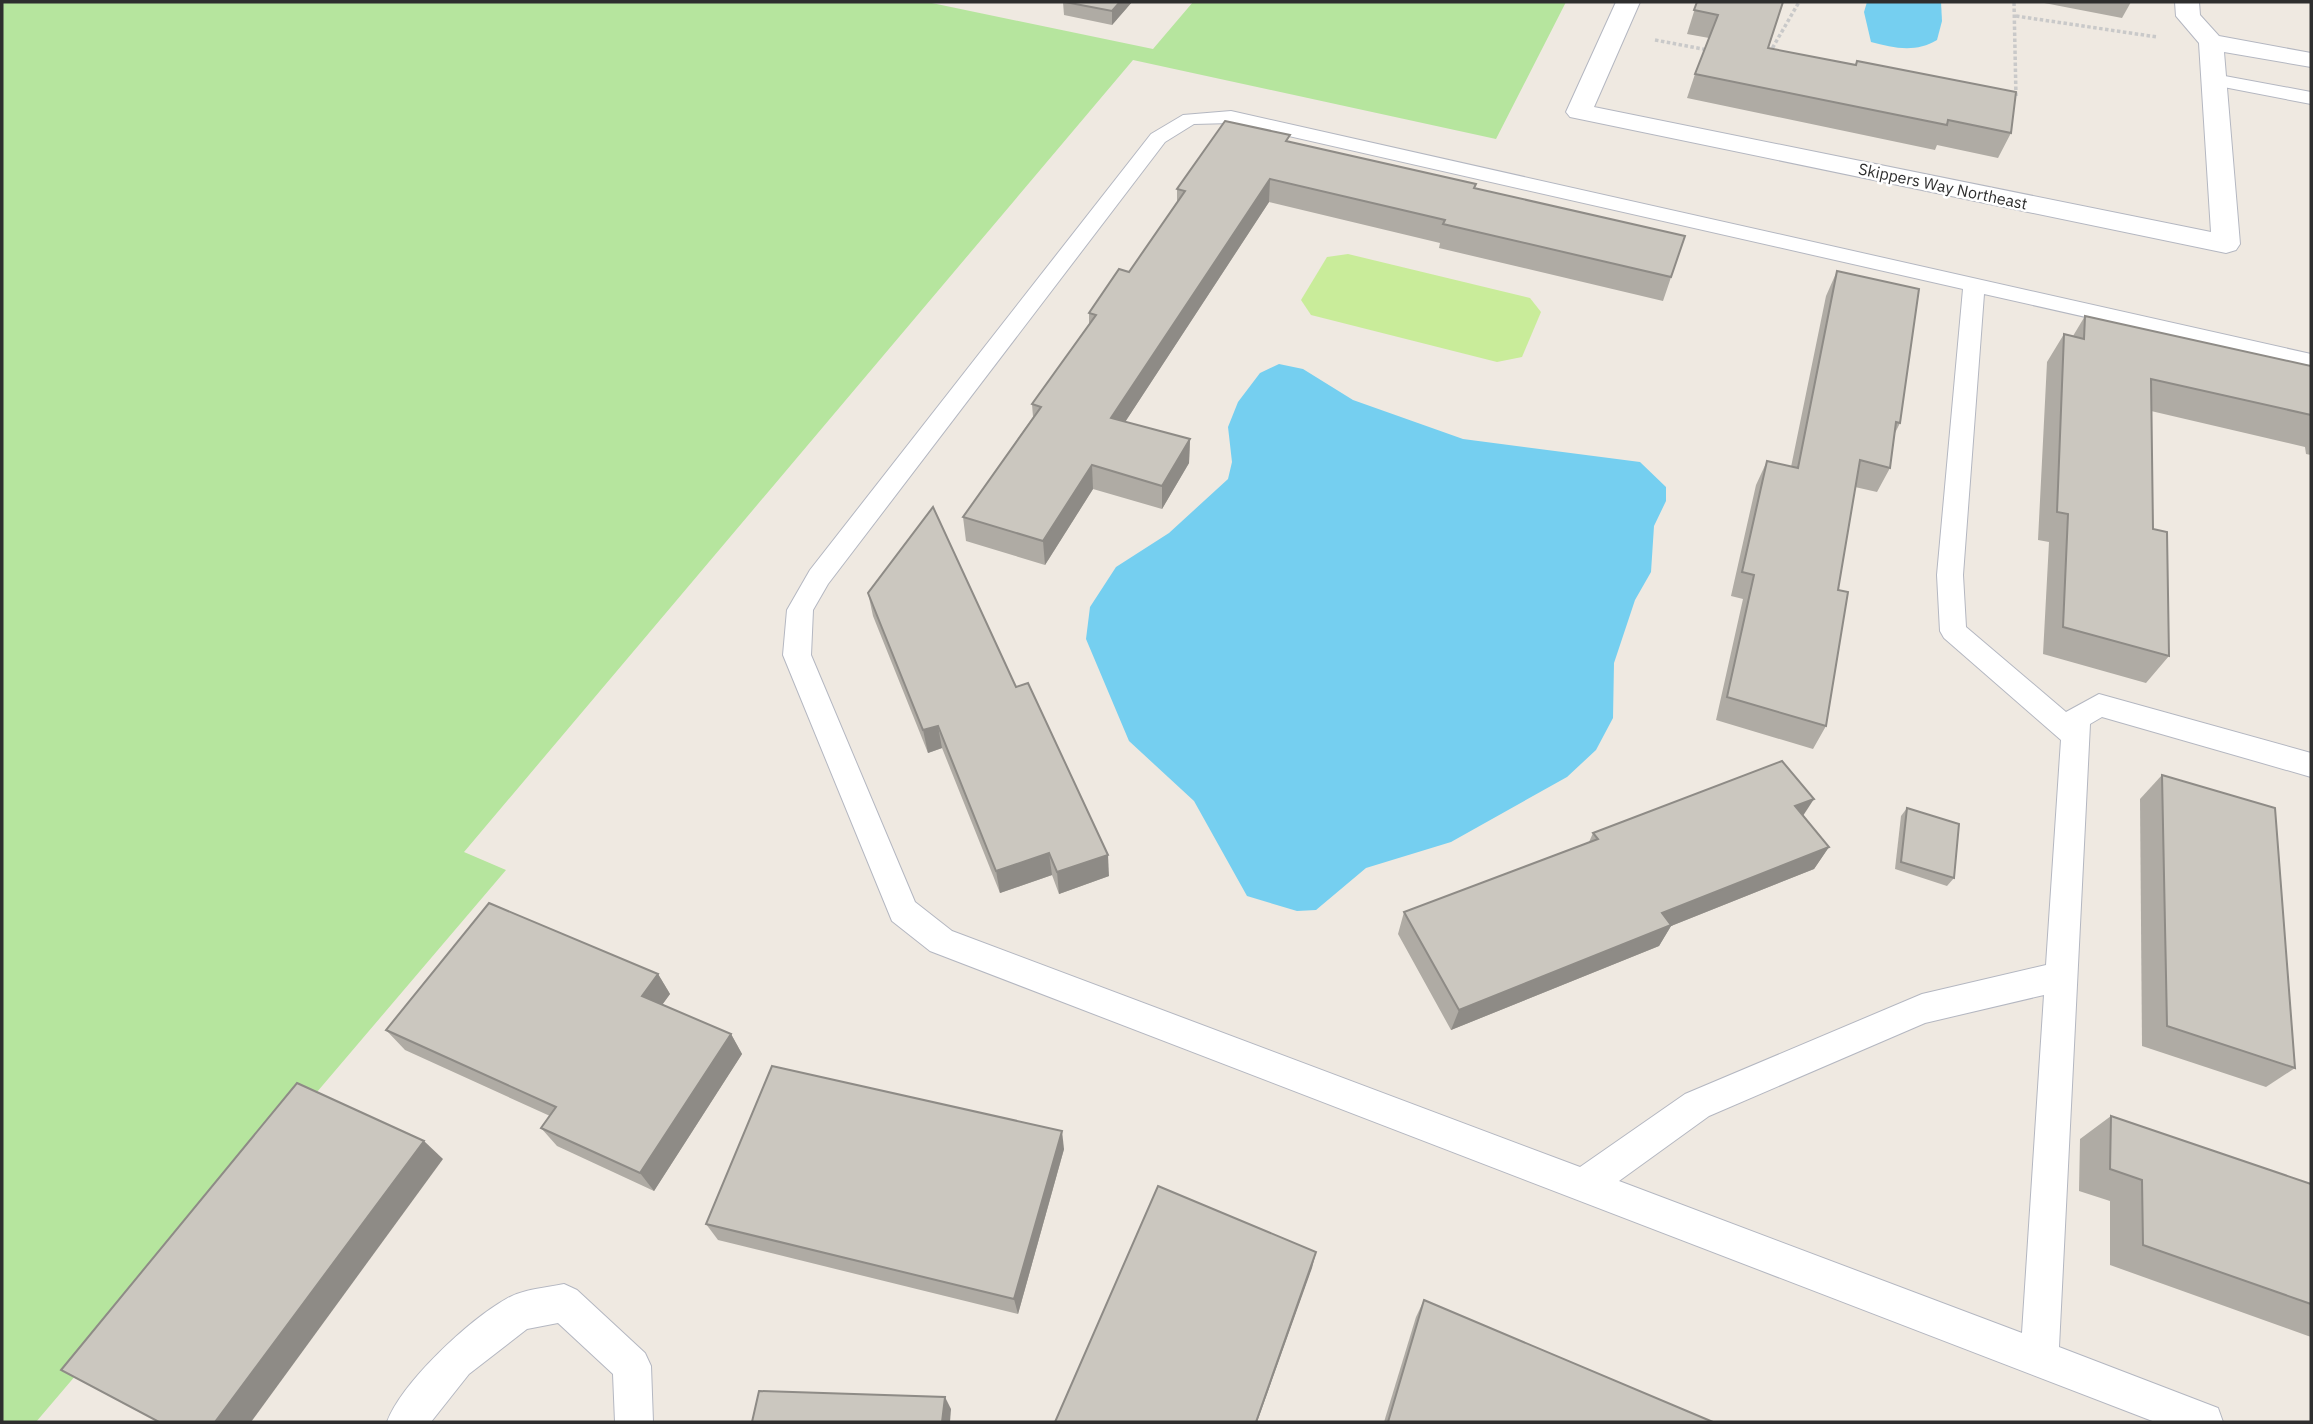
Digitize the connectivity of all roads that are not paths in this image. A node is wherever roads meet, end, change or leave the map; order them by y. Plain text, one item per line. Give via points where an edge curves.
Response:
1 (1628, 2) edge
2 (2187, 2) edge
3 (2211, 42) junction
4 (2311, 60) edge
5 (2214, 80) junction
6 (2311, 98) edge
7 (1974, 285) junction
8 (2311, 361) edge
9 (2075, 736) junction
10 (2311, 765) edge
11 (2061, 976) junction
12 (1584, 1185) junction
13 (2039, 1358) junction
14 (406, 1422) edge
15 (634, 1422) edge
16 (2204, 1422) edge

1 - 5 street, Skippers Way Northeast via 1579,112 2226,244
2 - 3 street via 2188,16
3 - 4 street
3 - 5 street, Skippers Way Northeast
5 - 6 lane
7 - 8 lane
7 - 9 lane via 1950,575 1953,631
7 - 12 lane via 1231,117 1190,119 1158,138 819,577 800,610 797,655 903,911 941,941
9 - 10 lane via 2076,719 2099,705
9 - 11 lane
11 - 12 lane via 1922,1009 1697,1105
11 - 13 lane
12 - 13 lane
13 - 16 lane
14 - 15 lane via 456,1361 519,1312 564,1303 632,1366

